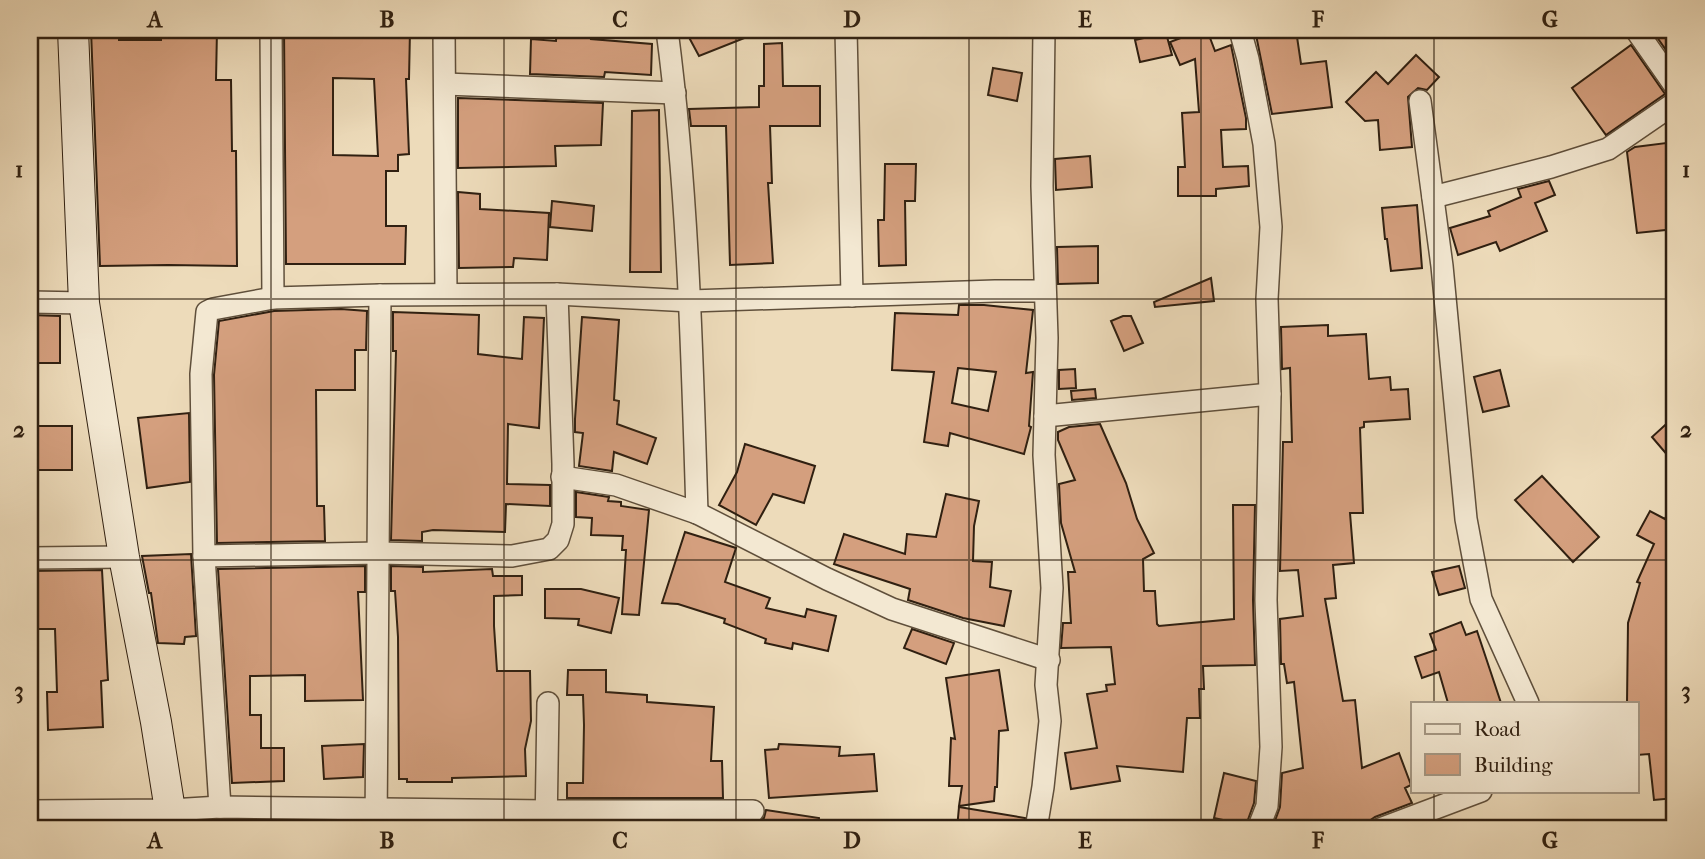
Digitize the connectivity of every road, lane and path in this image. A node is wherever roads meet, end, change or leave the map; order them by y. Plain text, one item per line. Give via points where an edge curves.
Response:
1 (73, 30) edge
2 (271, 30) edge
3 (444, 30) edge
4 (667, 30) edge
5 (846, 30) edge
6 (1044, 30) edge
7 (1240, 30) edge
8 (1636, 30) edge
9 (445, 83) junction
10 (1675, 86) edge
11 (675, 93) junction
12 (1420, 101) dead end
13 (1675, 103) edge
14 (1433, 197) junction
15 (1044, 292) junction
16 (446, 294) junction
17 (557, 294) junction
18 (380, 295) junction
19 (852, 296) junction
20 (272, 298) junction
21 (691, 301) junction
22 (30, 302) edge
23 (85, 303) junction
24 (1270, 394) junction
25 (1045, 416) junction
26 (562, 477) junction
27 (697, 513) junction
28 (379, 553) junction
29 (204, 555) junction
30 (124, 557) junction
31 (30, 558) edge
32 (1049, 660) junction
33 (548, 702) dead end
34 (1528, 702) edge
35 (1478, 792) edge
36 (220, 807) junction
37 (30, 811) edge
38 (753, 811) dead end
39 (375, 819) edge
40 (172, 820) edge
41 (546, 820) edge
42 (1036, 829) edge
43 (1258, 829) edge
44 (1380, 829) edge

1 - 23 street
2 - 20 street
3 - 9 street
4 - 11 street
5 - 19 street
6 - 15 street
7 - 24 street via 1264,144 1271,227
8 - 10 street
9 - 11 street
9 - 16 street
11 - 21 street
12 - 14 street
13 - 14 street via 1608,149
14 - 34 street via 1466,519 1481,599
15 - 19 street
15 - 25 street
16 - 17 street
16 - 18 street
17 - 21 street
17 - 26 street
18 - 20 street
18 - 28 street
19 - 21 street
20 - 29 street via 213,309 205,318 201,374
21 - 27 street
22 - 23 street
23 - 30 street
24 - 25 street
24 - 43 street via 1266,600 1271,747 1268,806
25 - 32 street via 1052,588
26 - 27 street via 616,485
26 - 28 street via 563,524 549,549 512,556
27 - 32 street via 892,609
28 - 29 street
28 - 39 street
29 - 36 street
30 - 31 street
30 - 40 street
32 - 42 street via 1050,722
33 - 41 street
35 - 44 street
36 - 39 street
36 - 40 street
37 - 40 street
38 - 41 street
39 - 41 street

